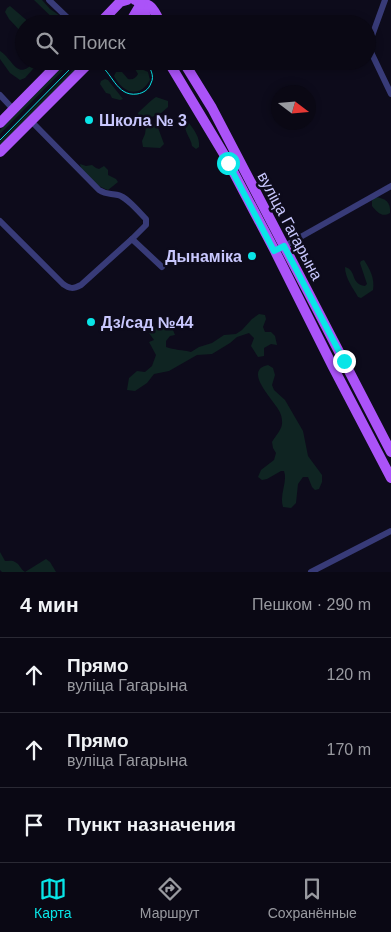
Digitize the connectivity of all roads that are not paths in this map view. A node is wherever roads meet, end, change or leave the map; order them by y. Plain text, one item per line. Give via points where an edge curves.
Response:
1 (49, 0) edge
2 (139, 0) edge
3 (155, 0) edge
4 (384, 0) edge
5 (123, 1) edge
6 (65, 15) edge
7 (108, 15) edge
8 (136, 15) edge
9 (145, 15) edge
10 (156, 15) edge
11 (162, 15) edge
12 (376, 23) edge
13 (376, 63) edge
14 (52, 70) edge
15 (82, 70) edge
16 (173, 70) edge
17 (188, 70) edge
18 (391, 94) edge
19 (0, 95) edge
20 (212, 108) junction
21 (14, 109) junction
22 (200, 114) junction
23 (31, 120) junction
24 (0, 122) edge
25 (0, 152) edge
26 (391, 186) edge
27 (0, 221) edge
28 (132, 239) junction
29 (279, 249) junction
30 (162, 267) dead end
31 (344, 361) junction
32 (333, 367) junction
33 (391, 452) edge
34 (391, 478) edge
35 (391, 531) edge
36 (311, 572) edge

1 - 6 street
2 - 8 main road via 140,8
2 - 9 main road
2 - 10 main road via 148,4
3 - 11 main road
4 - 12 street
5 - 7 main road
13 - 18 street
14 - 21 main road
15 - 23 main road
16 - 22 main road, вуліца Гагарына
17 - 20 main road, вуліца Гагарына
19 - 21 street
20 - 22 main road
20 - 29 main road, вуліца Гагарына
21 - 24 main road
22 - 29 main road, вуліца Гагарына
23 - 25 main road
23 - 28 street via 99,190 125,198 146,219 146,225
26 - 29 street
27 - 28 street via 70,288 81,285
28 - 30 street
29 - 31 main road, вуліца Гагарына
29 - 32 main road, вуліца Гагарына
31 - 32 main road
31 - 33 main road, вуліца Гагарына
32 - 34 main road, вуліца Гагарына
35 - 36 street

